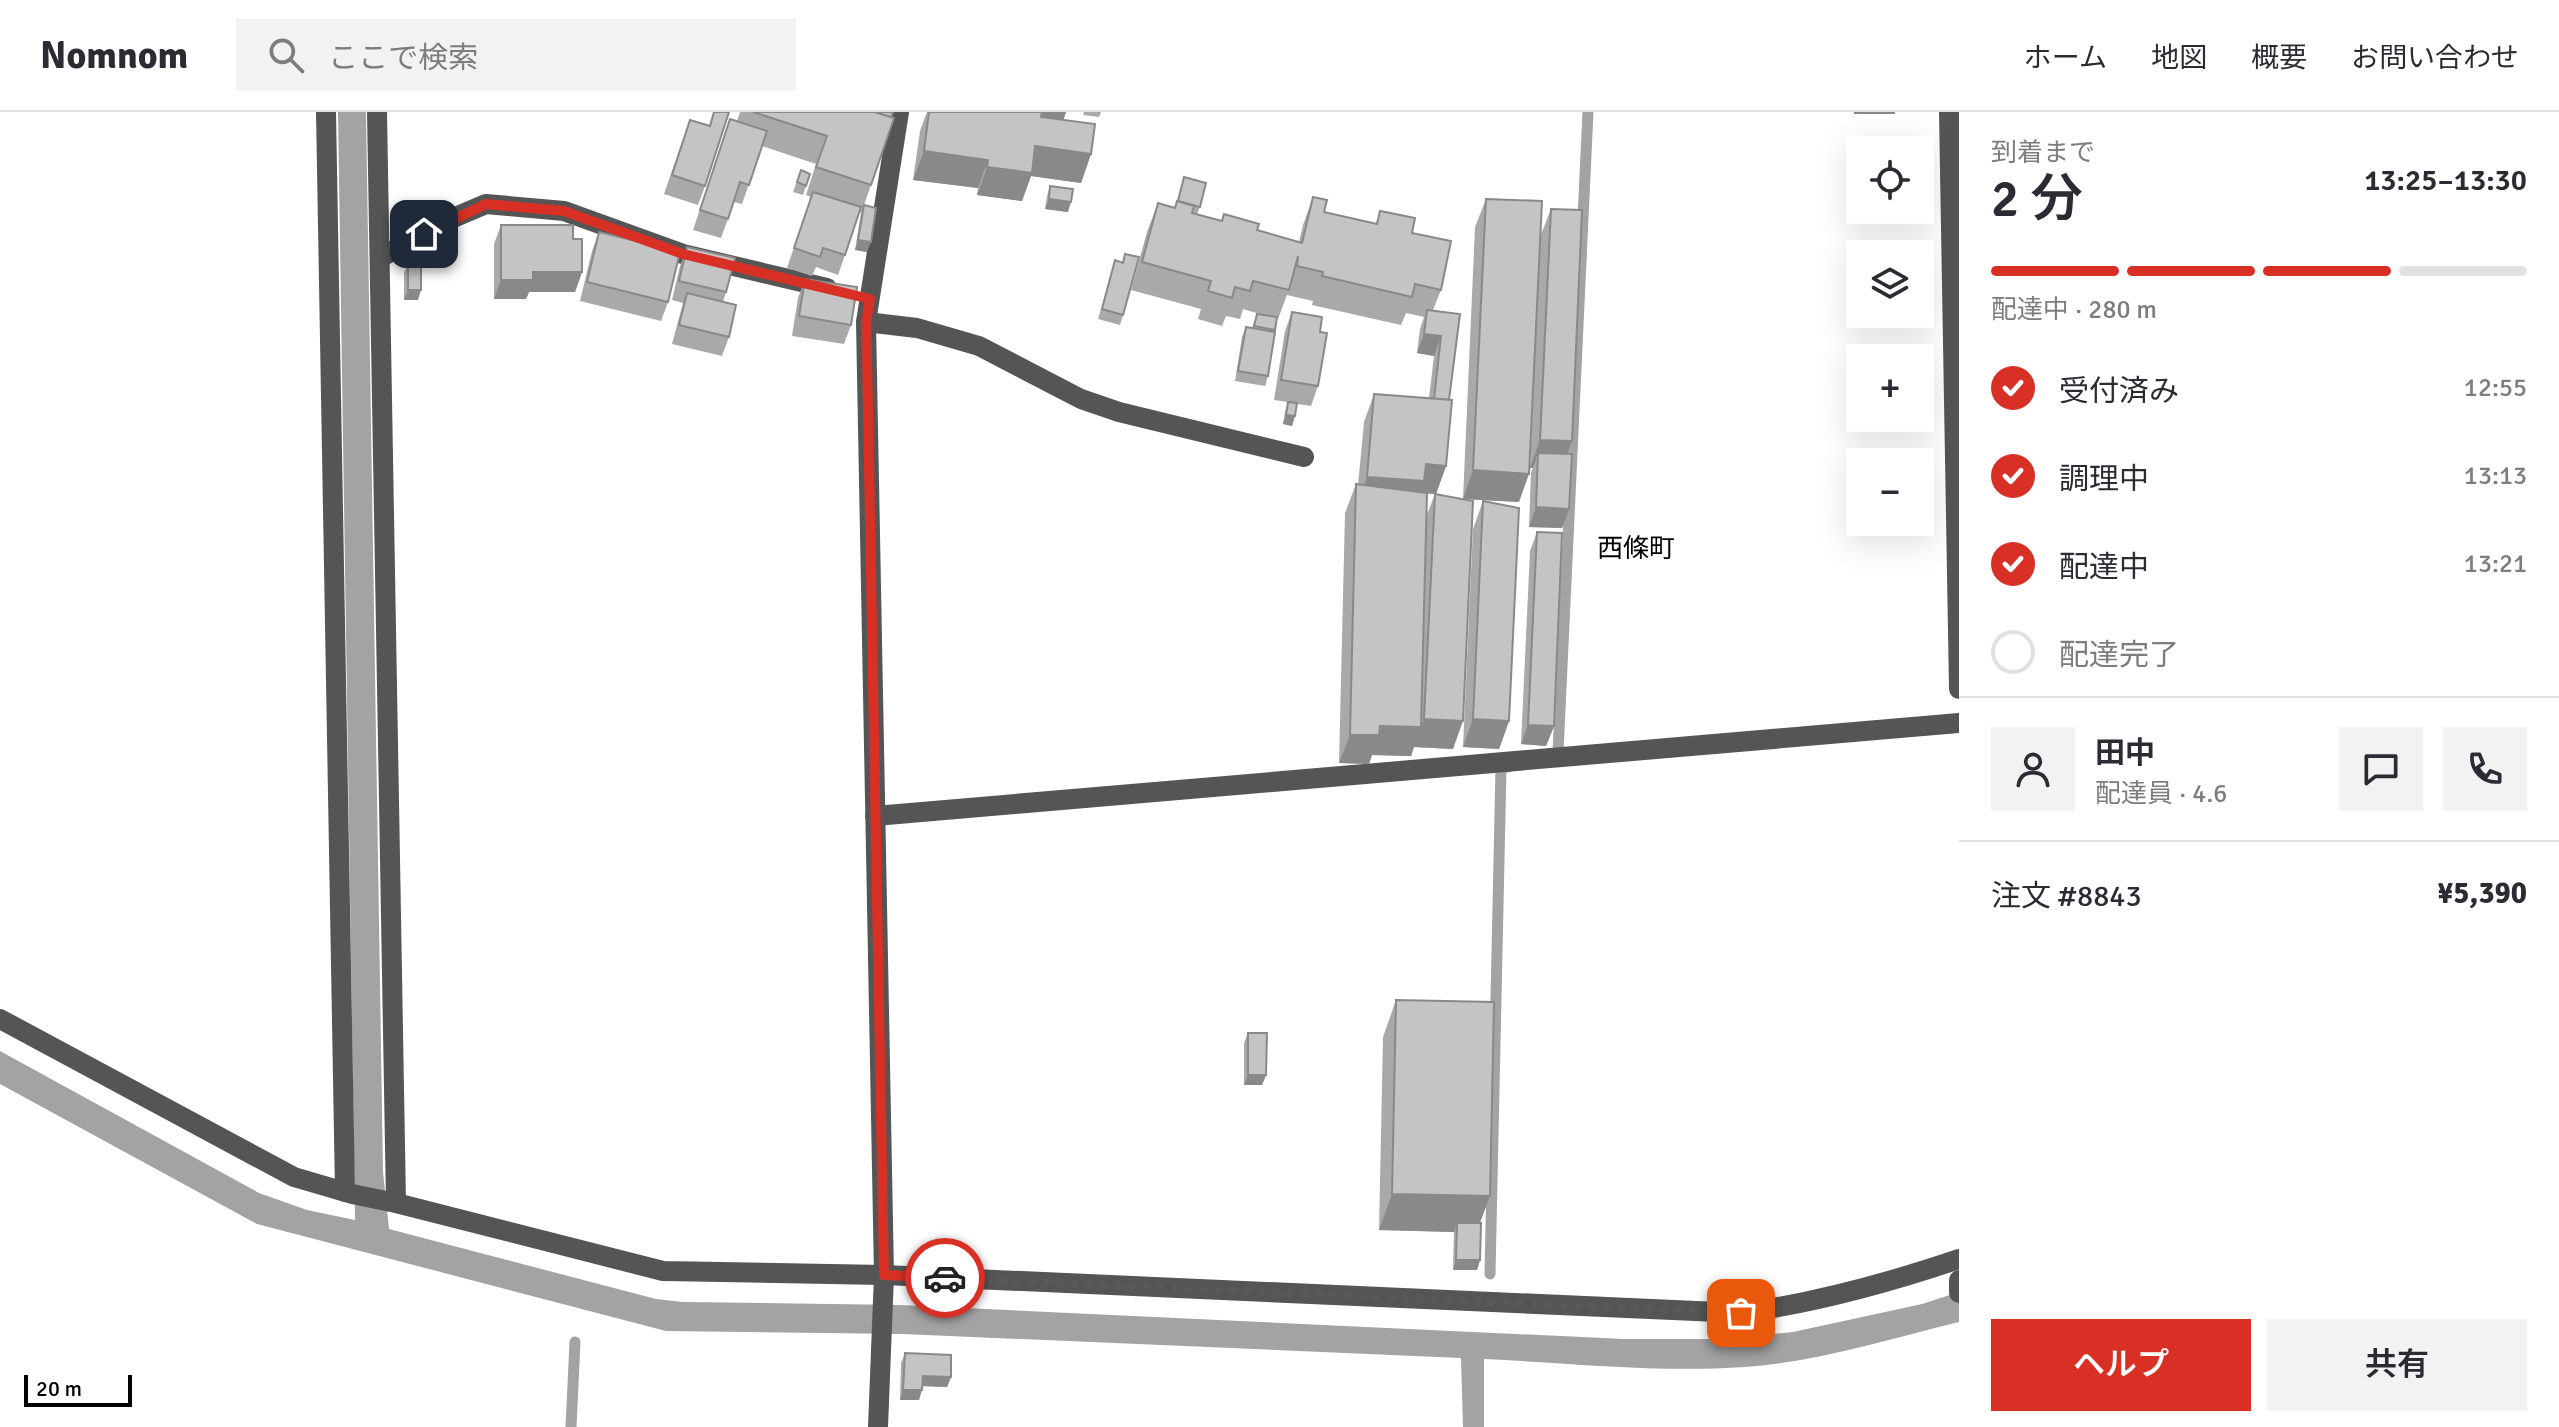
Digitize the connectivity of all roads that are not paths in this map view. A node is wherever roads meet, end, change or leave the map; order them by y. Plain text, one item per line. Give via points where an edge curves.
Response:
1 (326, 112) edge
2 (377, 112) edge
3 (899, 112) edge
4 (1949, 112) edge
5 (380, 258) junction
6 (855, 295) junction
7 (866, 322) junction
8 (1304, 457) dead end
9 (1959, 689) edge
10 (1959, 723) edge
11 (875, 816) junction
12 (0, 1019) edge
13 (348, 1193) junction
14 (394, 1202) junction
15 (1959, 1259) edge
16 (1958, 1281) edge
17 (884, 1285) junction
18 (1959, 1293) edge
19 (878, 1427) edge

1 - 13 street
2 - 5 street
3 - 6 street
4 - 9 street
5 - 6 street via 486,204 564,211 683,254
5 - 14 street
6 - 7 street
7 - 8 street via 917,328 979,346 1081,399 1119,412
7 - 11 street
10 - 11 street
11 - 17 street
12 - 13 street via 294,1177
13 - 14 street
14 - 17 street via 663,1271
15 - 17 street via 1791,1306 1741,1313
16 - 18 street
17 - 19 street

